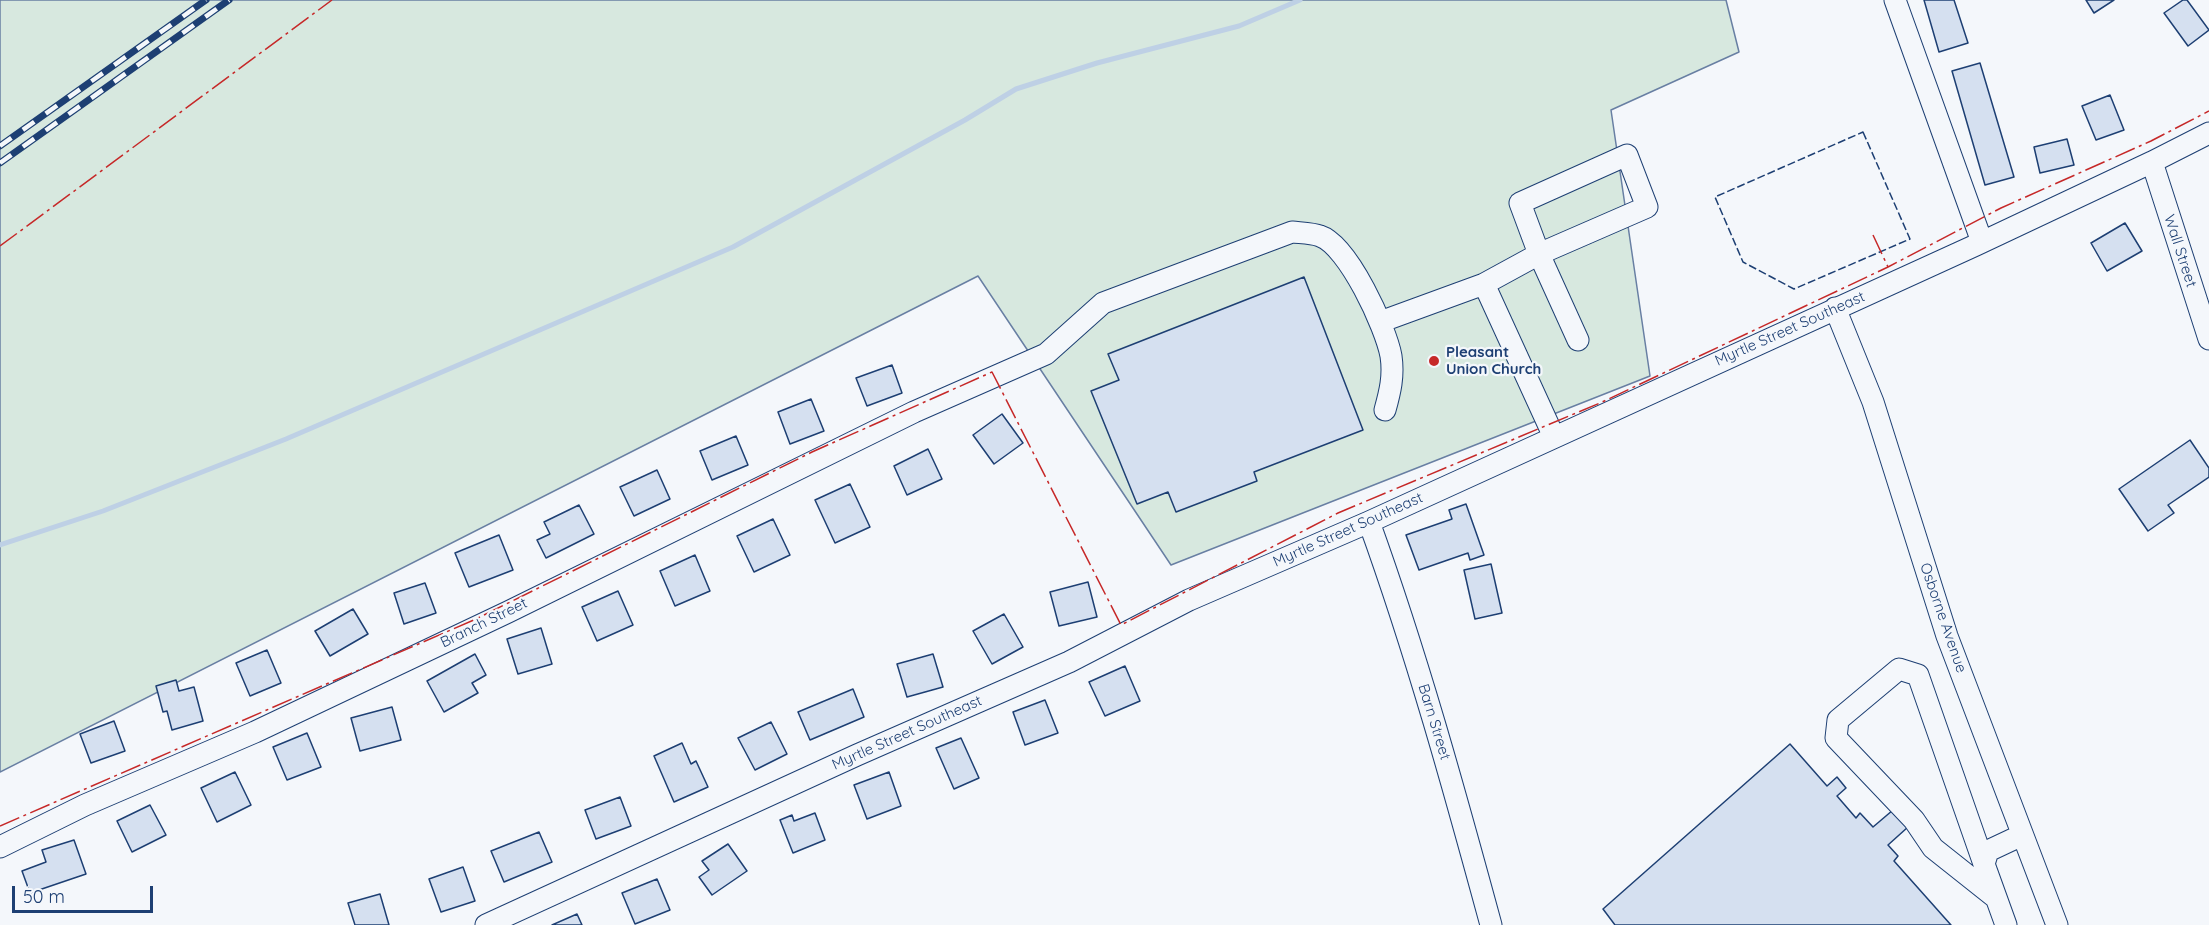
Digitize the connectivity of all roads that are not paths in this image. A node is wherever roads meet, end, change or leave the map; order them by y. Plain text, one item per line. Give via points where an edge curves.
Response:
1 (1895, 0) edge
2 (2209, 133) edge
3 (2152, 162) junction
4 (1982, 242) junction
5 (1539, 254) junction
6 (1484, 284) junction
7 (1835, 309) junction
8 (1380, 322) junction
9 (2209, 339) edge
10 (1578, 340) dead end
11 (1384, 411) dead end
12 (1554, 437) junction
13 (1369, 522) junction
14 (2022, 835) junction
15 (0, 847) edge
16 (1984, 864) junction
17 (1996, 898) junction
18 (486, 925) edge
19 (1491, 925) edge
20 (2006, 925) edge
21 (2057, 925) edge

1 - 4 street
2 - 3 street, Myrtle Street Southeast
3 - 4 street, Myrtle Street Southeast
3 - 9 street, Wall Street
4 - 7 street, Myrtle Street Southeast
5 - 5 street via 1520,203 1627,155 1647,207
5 - 6 street
5 - 10 street
6 - 8 street
6 - 12 street
7 - 12 street, Myrtle Street Southeast
7 - 14 street, Osborne Avenue via 1874,402 1947,636
8 - 11 street, Branch Street via 1391,356 1392,384
8 - 15 street, Branch Street via 1338,249 1321,236 1292,232 1103,303 1046,354 914,412 255,732 85,805
12 - 13 street, Myrtle Street Southeast
13 - 18 street, Myrtle Street Southeast via 1189,600 1069,662
13 - 19 street, Barn Street via 1405,622
14 - 16 street via 1988,851
14 - 21 street, Osborne Avenue
16 - 17 street
16 - 17 street via 1918,675 1899,669 1838,720 1836,738 1914,820 1933,848
17 - 20 street

